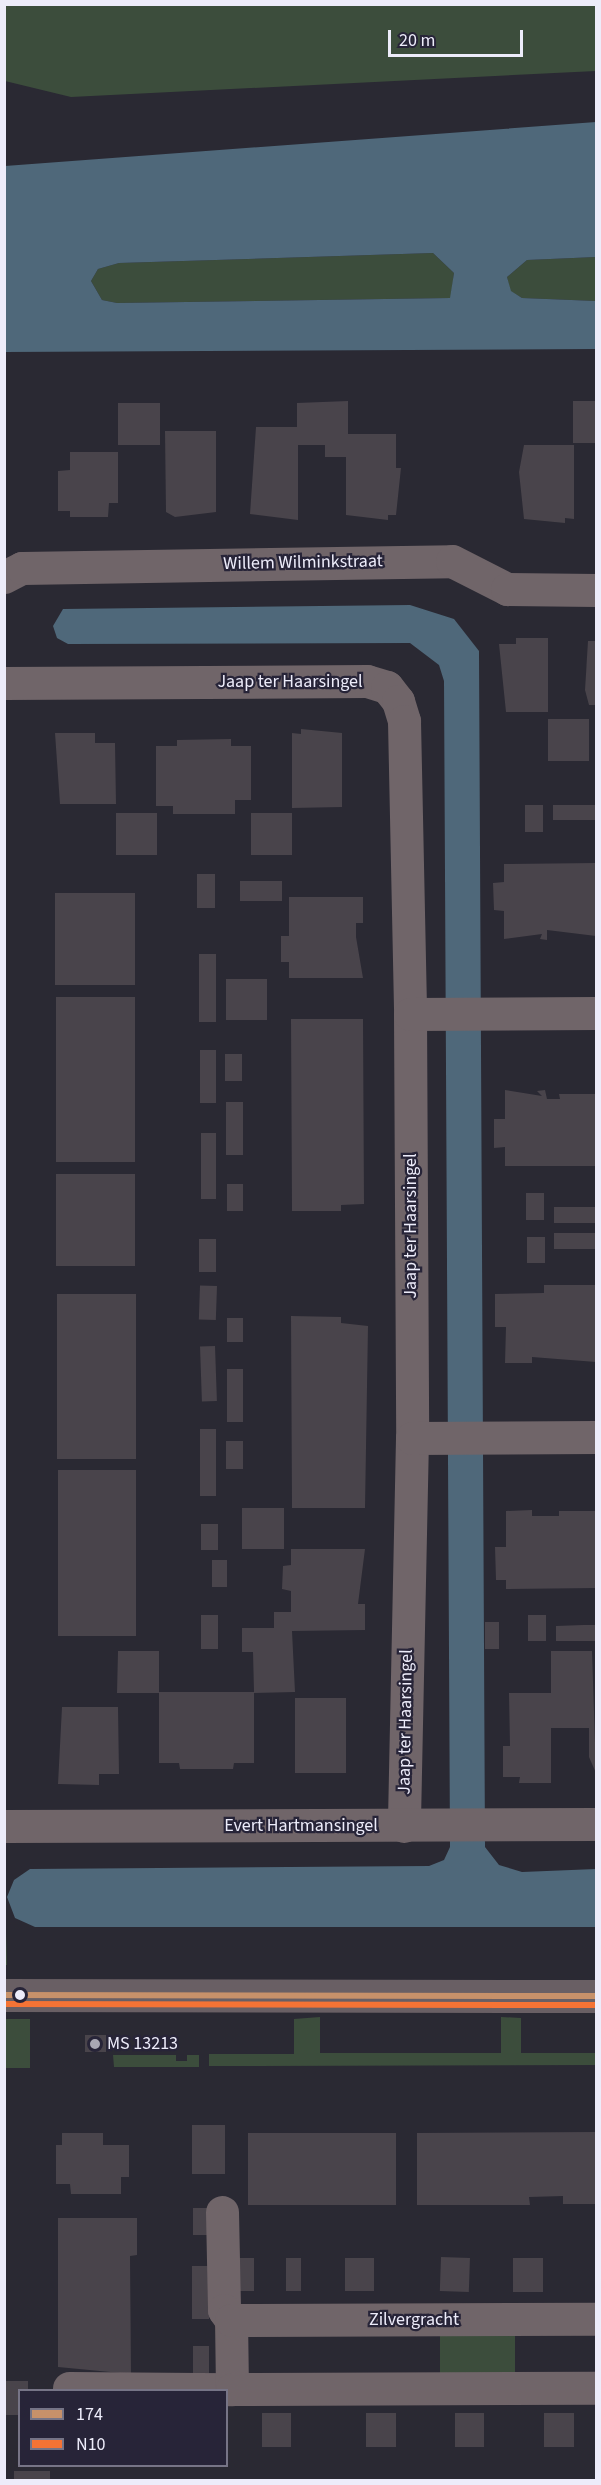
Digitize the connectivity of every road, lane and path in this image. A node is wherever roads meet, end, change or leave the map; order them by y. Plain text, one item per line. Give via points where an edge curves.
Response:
1 (4, 577) edge
2 (597, 590) edge
3 (4, 683) edge
4 (597, 1013) edge
5 (410, 1014) junction
6 (597, 1437) edge
7 (412, 1438) junction
8 (597, 1824) edge
9 (4, 1826) edge
10 (404, 1826) junction
11 (4, 1995) edge
12 (597, 1996) edge
13 (222, 2212) dead end
14 (597, 2319) edge
15 (231, 2320) junction
16 (69, 2388) dead end
17 (597, 2388) edge
18 (232, 2389) junction

1 - 2 street, Willem Wilminkstraat via 22,568 452,561 507,589
3 - 5 street, Jaap ter Haarsingel via 367,681 387,687 404,721
4 - 5 street
5 - 7 street, Jaap ter Haarsingel
6 - 7 street
7 - 10 street, Jaap ter Haarsingel
8 - 10 street, Evert Hartmansingel
9 - 10 street, Evert Hartmansingel
11 - 12 street
13 - 15 street via 224,2310
14 - 15 street, Zilvergracht
15 - 18 street
16 - 18 street
17 - 18 street

